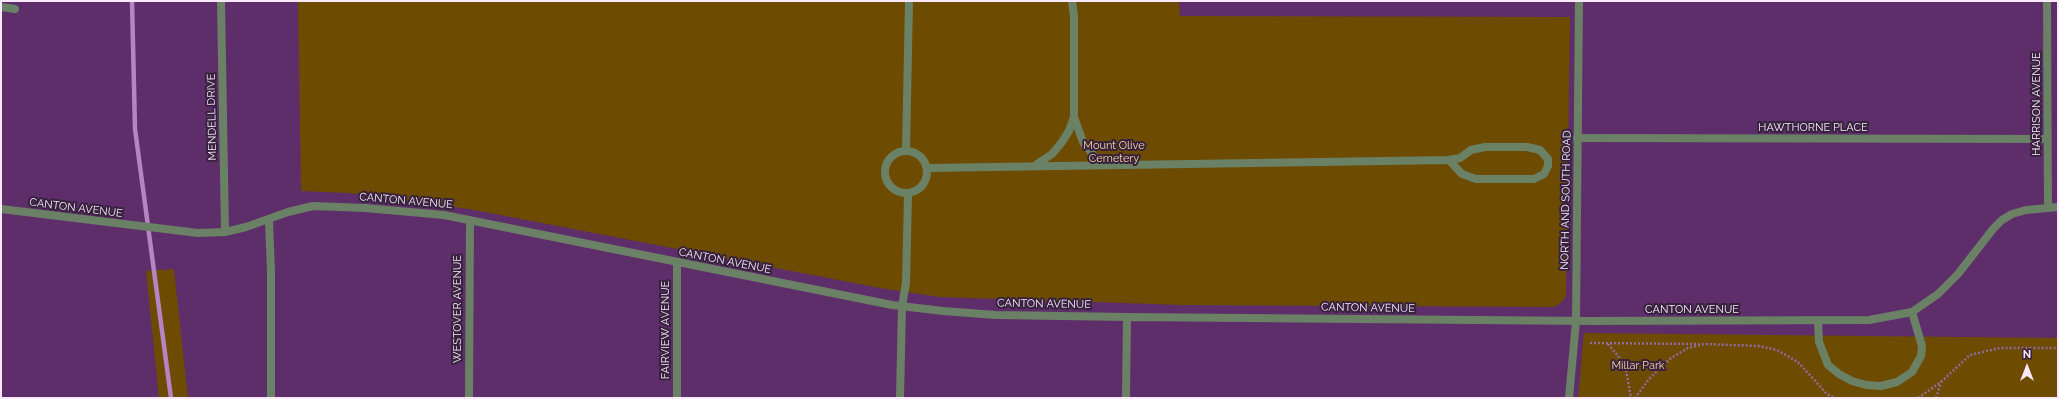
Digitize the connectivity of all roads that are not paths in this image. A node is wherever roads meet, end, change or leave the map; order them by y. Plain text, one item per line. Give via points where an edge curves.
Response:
1 (220, 1) edge
2 (909, 1) edge
3 (1072, 1) edge
4 (1579, 1) edge
5 (2047, 1) edge
6 (1, 8) edge
7 (15, 9) dead end
8 (1074, 117) junction
9 (1577, 138) junction
10 (2048, 139) junction
11 (906, 150) junction
12 (1449, 160) junction
13 (1101, 165) junction
14 (1034, 167) junction
15 (928, 168) junction
16 (908, 194) junction
17 (2048, 206) junction
18 (2058, 207) edge
19 (1, 209) edge
20 (268, 220) junction
21 (470, 220) junction
22 (225, 232) junction
23 (677, 263) junction
24 (902, 306) junction
25 (1912, 312) junction
26 (1127, 317) junction
27 (1576, 321) junction
28 (1818, 321) junction
29 (271, 398) edge
30 (469, 398) edge
31 (677, 398) edge
32 (900, 398) edge
33 (1126, 398) edge
34 (1569, 398) edge

1 - 22 street, MENDELL DRIVE
2 - 11 street
3 - 8 street
4 - 9 street, NORTH AND SOUTH ROAD
5 - 10 street, HARRISON AVENUE
6 - 7 street
8 - 13 street via 1083,142
8 - 14 street via 1062,142 1052,154
9 - 10 street, HAWTHORNE PLACE
9 - 27 street, NORTH AND SOUTH ROAD
10 - 17 street, HARRISON AVENUE
11 - 15 street via 920,155
11 - 16 street via 893,155 885,172 886,179 894,189
12 - 12 street via 1485,147 1527,147 1540,150 1548,159 1548,166 1544,174 1534,178 1476,179 1462,174
12 - 13 street
13 - 14 street
14 - 15 street
15 - 16 street via 928,175 921,188
16 - 24 street via 906,283
17 - 18 street, CANTON AVENUE
17 - 25 street, CANTON AVENUE via 2019,212 2002,220 1958,274 1938,294
19 - 22 street, CANTON AVENUE via 198,233
20 - 21 street, CANTON AVENUE via 313,206 444,215
20 - 22 street, CANTON AVENUE
20 - 29 street
21 - 23 street, CANTON AVENUE
21 - 30 street, WESTOVER AVENUE
23 - 24 street, CANTON AVENUE
23 - 31 street, FAIRVIEW AVENUE
24 - 26 street, CANTON AVENUE via 996,315
24 - 32 street
25 - 28 street, CANTON AVENUE via 1869,320
25 - 28 street via 1922,346 1921,356 1912,372 1896,382 1881,386 1852,381 1828,365 1819,342
26 - 27 street, CANTON AVENUE
26 - 33 street
27 - 28 street, CANTON AVENUE
27 - 34 street, NORTH AND SOUTH ROAD

